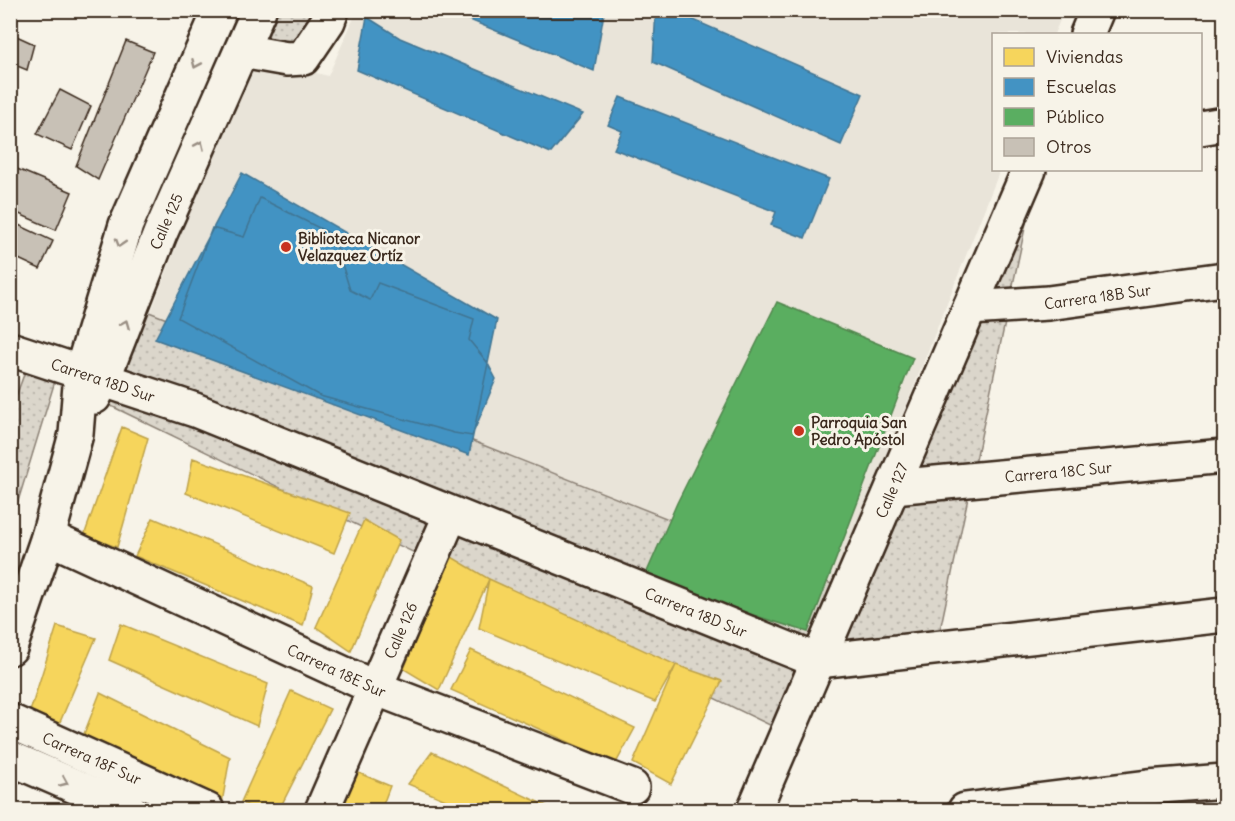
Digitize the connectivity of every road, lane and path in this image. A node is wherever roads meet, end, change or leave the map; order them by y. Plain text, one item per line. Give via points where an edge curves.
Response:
1 (220, 10) edge
2 (259, 10) edge
3 (332, 10) edge
4 (1097, 10) edge
5 (1087, 33) edge
6 (241, 51) junction
7 (1224, 124) edge
8 (1202, 128) edge
9 (1029, 171) edge
10 (1224, 279) edge
11 (970, 308) junction
12 (10, 349) edge
13 (92, 376) junction
14 (195, 410) junction
15 (1224, 456) edge
16 (893, 487) junction
17 (450, 516) junction
18 (48, 537) junction
19 (1224, 615) edge
20 (741, 633) dead end
21 (10, 648) edge
22 (819, 661) junction
23 (375, 688) junction
24 (10, 720) edge
25 (10, 758) edge
26 (1224, 780) edge
27 (632, 787) dead end
28 (130, 810) edge
29 (207, 810) edge
30 (322, 810) edge
31 (754, 810) edge
32 (965, 810) edge

1 -> 13 street, Calle 125 via 126,225
2 - 6 street, Calle 125
3 - 6 street via 303,58
4 - 5 street
13 -> 6 street, Calle 125
7 - 8 street
9 - 11 street, Calle 127
10 - 11 street, Carrera 18B Sur via 1048,303
11 - 16 street, Calle 127
12 - 13 street, Carrera 18D Sur
13 - 14 street, Carrera 18D Sur
13 - 18 street, Calle 125
14 - 17 street, Carrera 18D Sur
14 - 22 street, Carrera 18D Sur
15 - 16 street, Carrera 18C Sur
16 - 22 street, Calle 127
17 - 20 street, Carrera 18D Sur
17 - 23 street, Calle 126
18 - 21 street, Calle 125
18 - 23 street, Carrera 18E Sur
19 - 22 street, Carrera 18D Sur
22 - 31 street, Calle 127
23 - 27 street, Carrera 18E Sur
23 - 30 street, Calle 126
24 - 29 street, Carrera 18F Sur
25 -> 28 street
26 - 32 street

